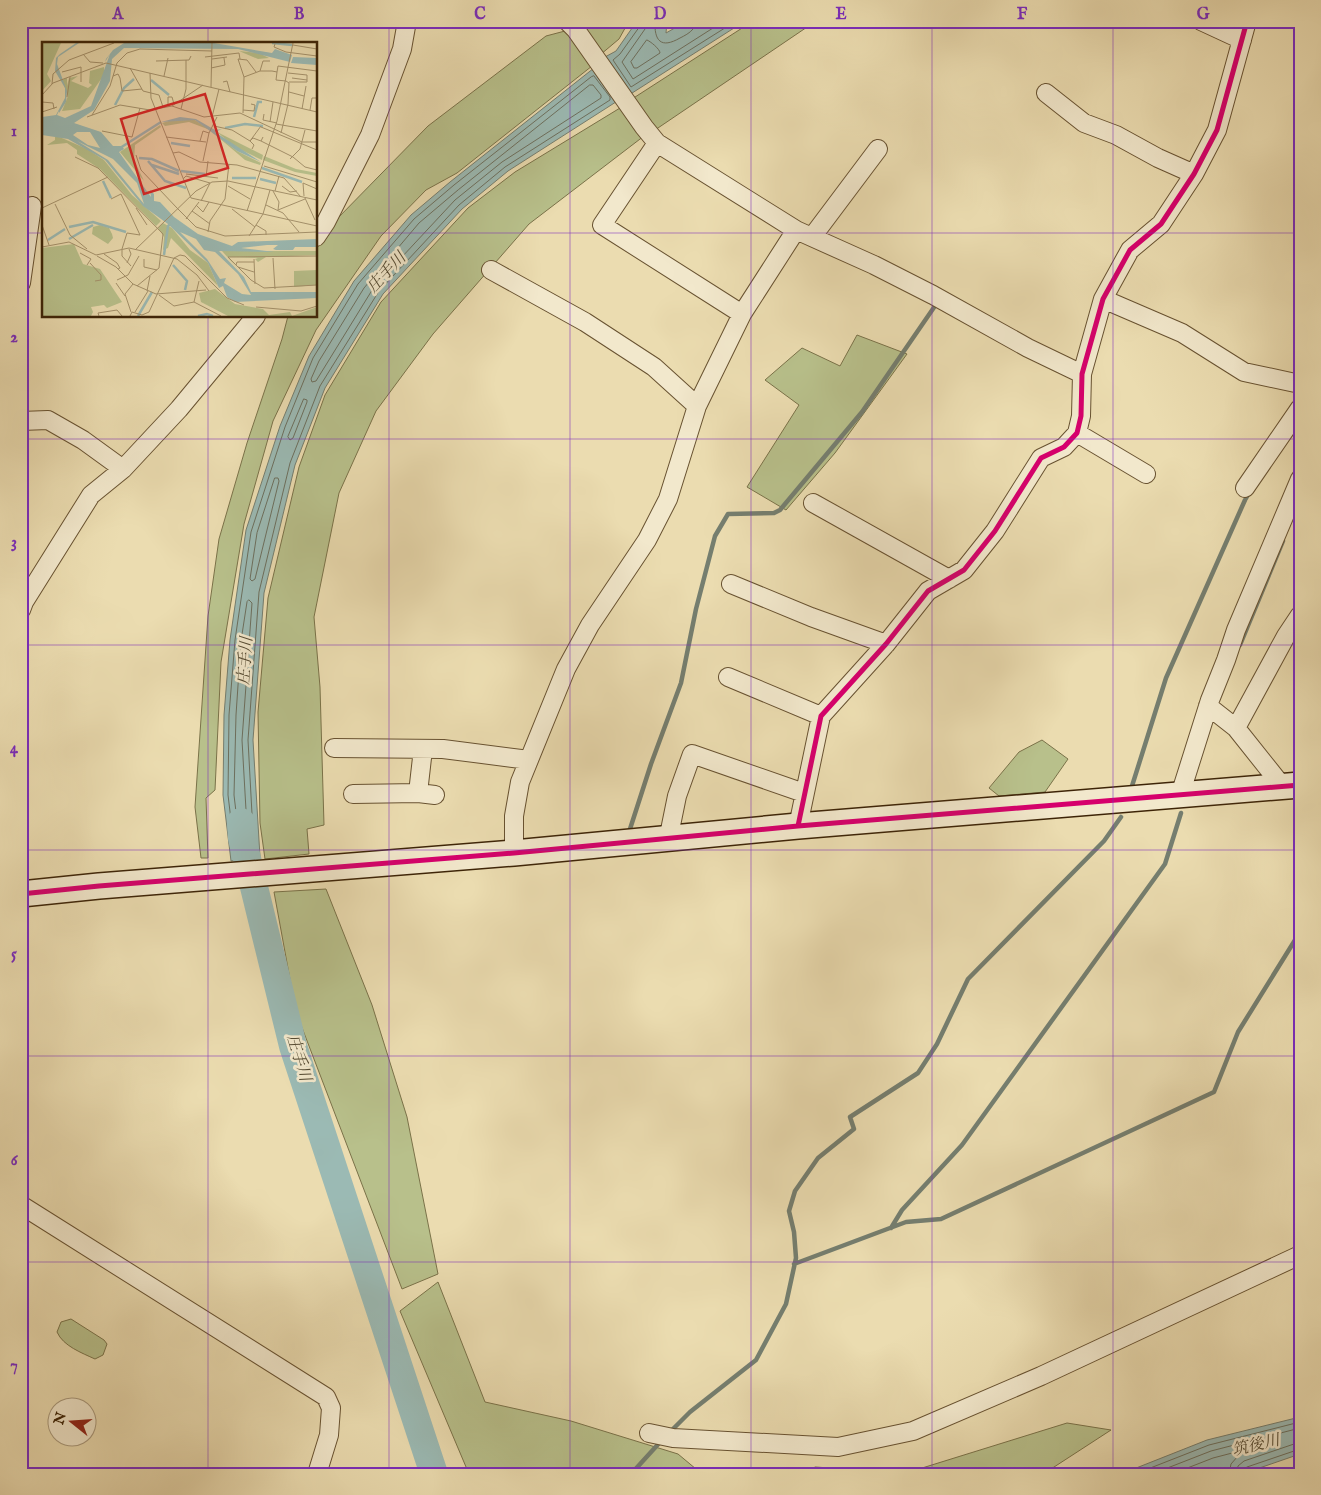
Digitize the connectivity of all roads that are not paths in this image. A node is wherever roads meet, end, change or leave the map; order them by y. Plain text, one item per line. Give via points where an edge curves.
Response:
1 (406, 21) edge
2 (1201, 21) edge
3 (1248, 21) edge
4 (571, 26) edge
5 (1242, 40) junction
6 (1046, 93) dead end
7 (657, 143) junction
8 (878, 149) dead end
9 (1194, 174) junction
10 (32, 206) dead end
11 (318, 234) edge
12 (804, 234) junction
13 (492, 270) dead end
14 (21, 282) edge
15 (1103, 299) junction
16 (742, 314) junction
17 (254, 318) edge
18 (1082, 374) junction
19 (1300, 384) edge
20 (697, 406) junction
21 (1300, 408) edge
22 (21, 421) edge
23 (1077, 433) junction
24 (123, 469) junction
25 (1146, 474) dead end
26 (1300, 479) edge
27 (1245, 488) dead end
28 (813, 503) dead end
29 (949, 579) junction
30 (731, 584) dead end
31 (22, 603) edge
32 (1300, 615) edge
33 (886, 644) junction
34 (728, 677) dead end
35 (1213, 710) junction
36 (821, 716) junction
37 (1236, 728) junction
38 (334, 748) dead end
39 (423, 749) junction
40 (529, 760) junction
41 (1291, 786) edge
42 (804, 793) junction
43 (352, 794) dead end
44 (1180, 795) junction
45 (798, 826) junction
46 (668, 840) junction
47 (514, 853) junction
48 (21, 894) edge
49 (21, 1204) edge
50 (1300, 1255) edge
51 (649, 1432) dead end
52 (317, 1474) edge

1 - 11 street via 402,49 370,135
2 - 5 street
3 - 5 street
4 - 7 street
5 - 9 street via 1217,130
6 - 9 street via 1084,123 1116,134
7 - 12 street
7 - 16 street via 602,225
8 - 12 street
9 - 15 street via 1161,224 1130,250
10 - 14 street
12 - 16 street
12 - 18 street via 882,269
13 - 20 street via 585,322 654,367
15 - 18 street
15 - 19 street via 1182,333 1244,372
16 - 20 street
17 - 24 street via 179,409
18 - 23 street via 1081,416
20 - 40 street via 668,499 647,540 590,625 566,669
21 - 27 street
22 - 24 street via 48,420
23 - 25 street
23 - 29 street via 1064,447 1041,458 995,531 964,570
24 - 31 street via 91,495
26 - 35 street via 1236,630
28 - 29 street
29 - 33 street via 928,591
30 - 33 street
32 - 37 street
33 - 36 street
34 - 36 street
35 - 37 street
35 - 44 street
36 - 42 street
37 - 41 street
38 - 39 street
39 - 40 street
39 - 43 street via 427,794
40 - 47 street via 520,782 514,816
41 - 44 street
42 - 45 street
42 - 46 street via 692,754
44 - 45 street
45 - 46 street
46 - 47 street
47 - 48 street
49 - 52 street via 326,1397 331,1408 329,1435
50 - 51 street via 1050,1372 913,1431 838,1447 673,1438

